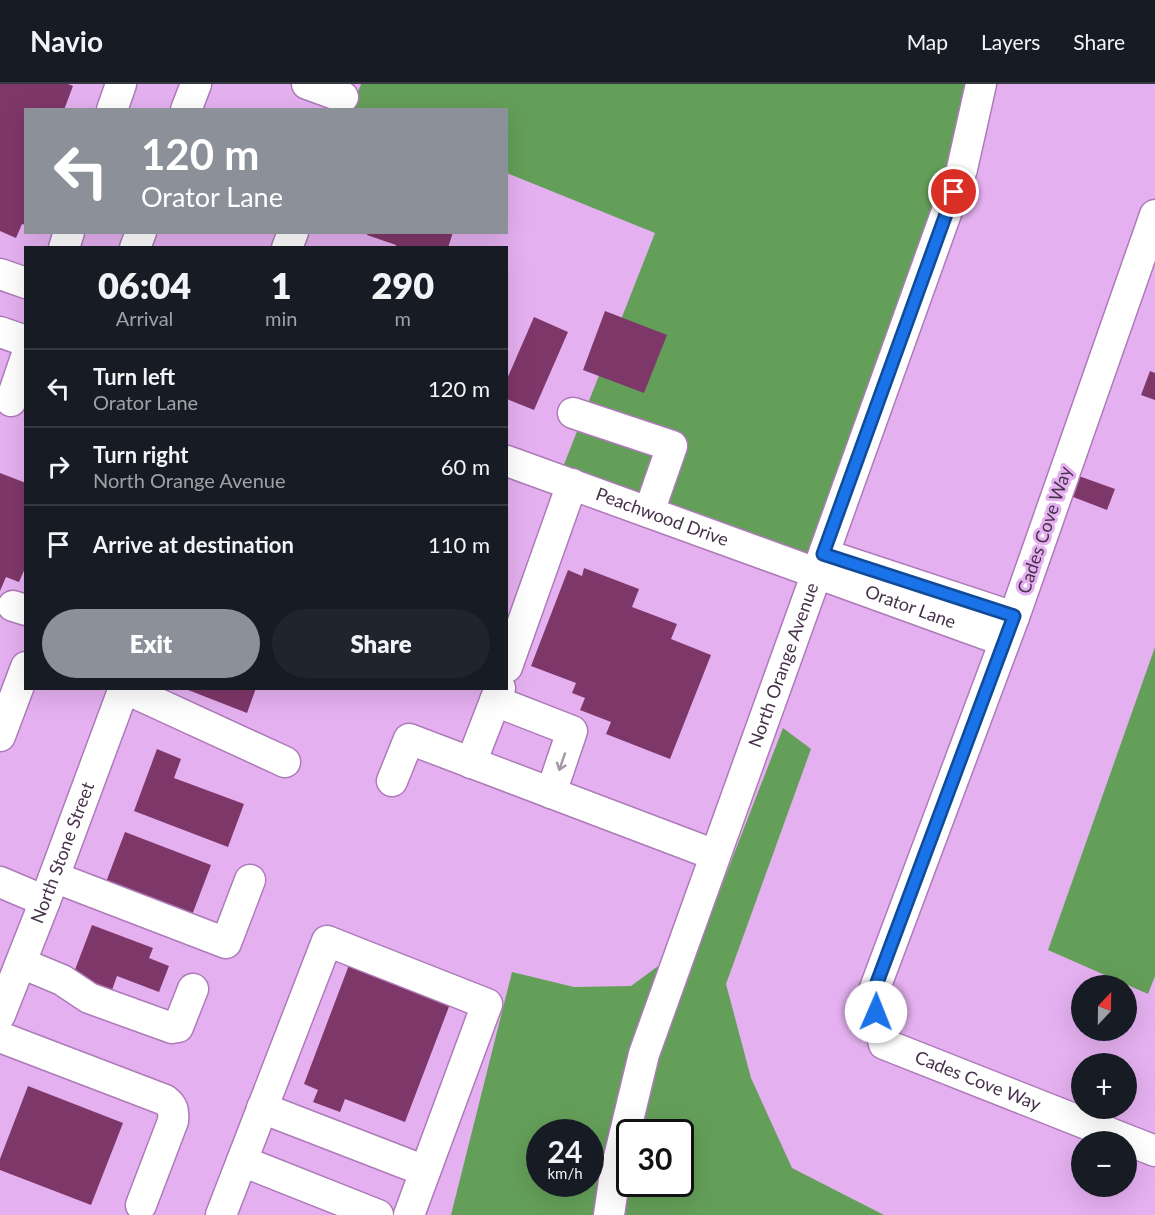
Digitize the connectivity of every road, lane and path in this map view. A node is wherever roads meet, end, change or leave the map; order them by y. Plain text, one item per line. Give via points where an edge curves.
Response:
1 (121, 84) edge
2 (196, 84) edge
3 (307, 84) edge
4 (981, 84) edge
5 (343, 97) edge
6 (113, 108) edge
7 (187, 108) edge
8 (1155, 215) edge
9 (0, 274) edge
10 (24, 282) edge
11 (0, 332) edge
12 (24, 340) edge
13 (24, 363) edge
14 (12, 402) edge
15 (573, 413) dead end
16 (508, 461) edge
17 (572, 484) junction
18 (649, 512) junction
19 (820, 563) junction
20 (1009, 629) junction
21 (508, 664) edge
22 (24, 672) edge
23 (123, 690) edge
24 (128, 690) edge
25 (497, 695) edge
26 (0, 736) edge
27 (285, 762) dead end
28 (471, 763) junction
29 (392, 781) dead end
30 (551, 793) junction
31 (715, 855) junction
32 (250, 880) dead end
33 (0, 882) edge
34 (49, 889) junction
35 (21, 963) junction
36 (193, 989) dead end
37 (0, 1015) edge
38 (0, 1037) edge
39 (262, 1108) junction
40 (1155, 1151) edge
41 (242, 1161) junction
42 (425, 1171) junction
43 (141, 1205) dead end
44 (221, 1215) edge
45 (378, 1215) edge
46 (409, 1215) edge
47 (609, 1215) edge

1 - 6 street
2 - 7 street
3 - 5 street
4 - 19 street, North Orange Avenue via 962,169
8 - 20 street, Cades Cove Way
9 - 10 street
11 - 12 street
13 - 14 street
15 - 18 street via 672,446
16 - 17 street, Peachwood Drive
17 - 18 street, Peachwood Drive
17 - 21 street
18 - 19 street, Peachwood Drive
19 - 20 street, Orator Lane
19 - 31 street, North Orange Avenue
20 - 40 street, Cades Cove Way via 872,996 884,1044
22 - 26 street
23 - 34 street, North Stone Street
24 - 27 street
25 - 28 street
25 -> 30 street via 573,731
28 - 29 street via 409,739
28 - 30 street
30 - 31 street
31 - 47 street, North Orange Avenue via 644,1054
32 - 34 street via 226,943
33 - 34 street
34 - 35 street, North Stone Street
35 - 36 street via 62,980 89,998 172,1028 178,1026
35 - 37 street, North Stone Street
38 - 43 street via 171,1105 173,1121
39 - 41 street
39 - 42 street
39 - 42 street via 327,940 487,1004
41 - 44 street
41 - 45 street
42 - 46 street

